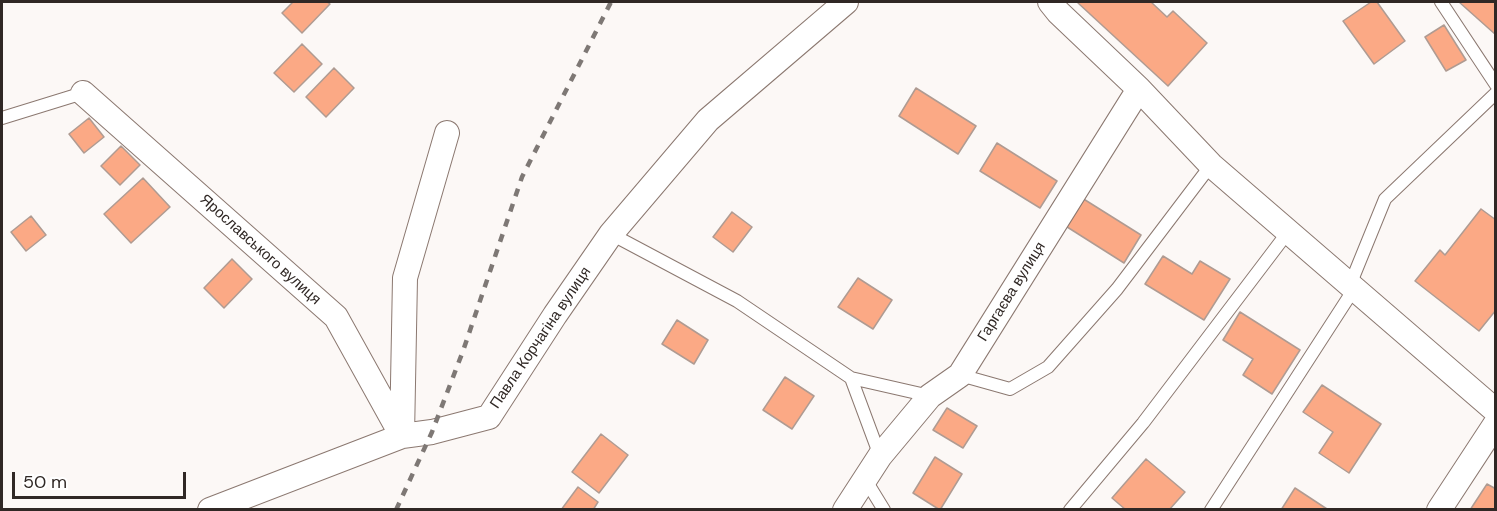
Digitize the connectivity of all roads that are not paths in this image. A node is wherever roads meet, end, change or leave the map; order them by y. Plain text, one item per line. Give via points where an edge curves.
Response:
1 (846, 2) edge
2 (1050, 2) edge
3 (1441, 2) edge
4 (1496, 85) edge
5 (1139, 89) junction
6 (82, 93) joint
7 (1496, 93) edge
8 (2, 118) edge
9 (447, 133) dead end
10 (1211, 165) junction
11 (1288, 232) junction
12 (611, 234) junction
13 (1352, 287) junction
14 (960, 375) junction
15 (851, 378) junction
16 (930, 396) junction
17 (1496, 411) edge
18 (1496, 423) edge
19 (402, 436) junction
20 (880, 456) junction
21 (865, 479) junction
22 (210, 510) edge
23 (845, 510) edge
24 (884, 510) edge
25 (1070, 510) edge
26 (1211, 510) edge
27 (1439, 510) edge

1 - 12 street, Павла Корчагіна вулиця via 708,120
2 - 5 street
3 - 4 lane
5 - 10 street
5 - 14 street, Гаргаєва вулиця
6 - 8 lane
6 - 19 street, Ярославського вулиця via 336,317
7 - 13 lane via 1386,199
9 - 19 street via 405,278
10 - 11 street
10 - 14 lane via 1117,289 1048,367 1010,390
11 - 13 street
11 - 25 lane via 1143,423
12 - 15 lane via 737,301
12 - 19 street, Павла Корчагіна вулиця via 489,417
13 - 17 street
13 - 26 lane
14 - 16 street, Гаргаєва вулиця
15 - 16 lane
15 - 20 lane
16 - 20 street, Гаргаєва вулиця
18 - 27 street
19 - 22 street, Павла Корчагіна вулиця
20 - 21 street, Гаргаєва вулиця
21 - 23 street, Гаргаєва вулиця
21 - 24 lane

